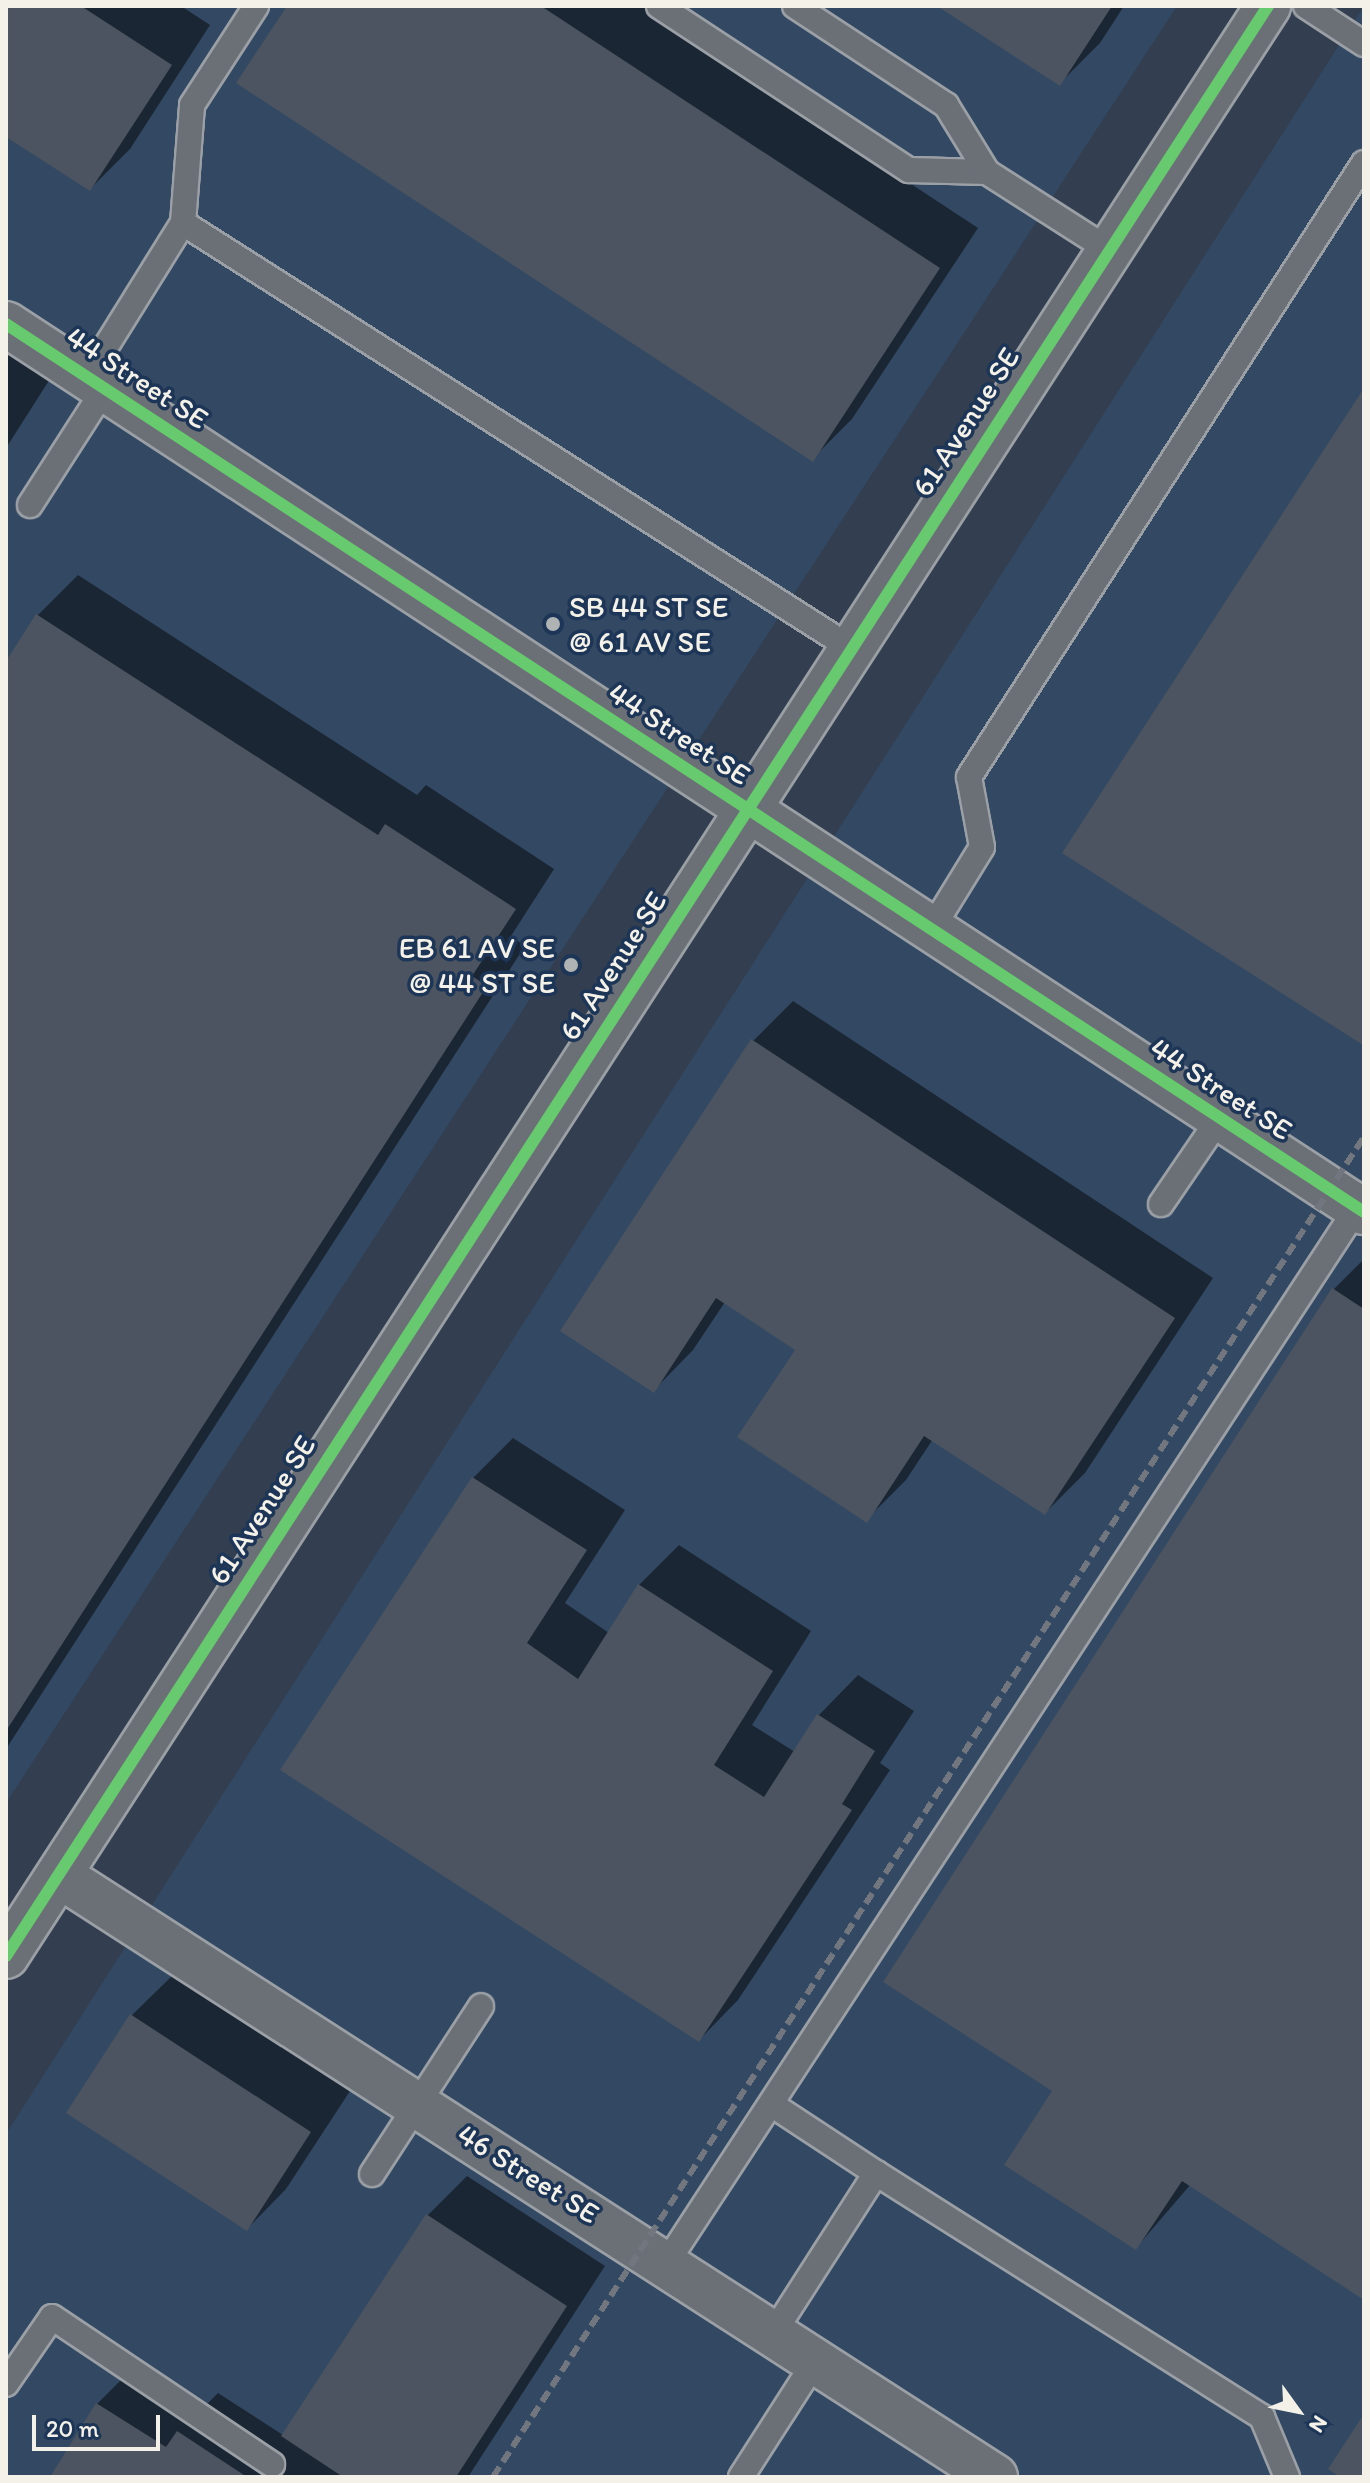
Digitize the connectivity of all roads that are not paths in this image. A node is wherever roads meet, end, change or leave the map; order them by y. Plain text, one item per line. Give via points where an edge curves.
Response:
1 (256, 6) edge
2 (659, 6) edge
3 (795, 6) edge
4 (1268, 6) edge
5 (1306, 6) edge
6 (1364, 44) edge
7 (1364, 163) edge
8 (987, 172) junction
9 (183, 223) junction
10 (1109, 250) junction
11 (6, 324) edge
12 (96, 382) junction
13 (30, 505) dead end
14 (851, 648) junction
15 (745, 808) junction
16 (931, 930) junction
17 (1219, 1119) junction
18 (1161, 1204) dead end
19 (1361, 1210) edge
20 (59, 1875) junction
21 (6, 1956) edge
22 (481, 2006) dead end
23 (417, 2103) junction
24 (771, 2104) junction
25 (876, 2173) junction
26 (372, 2174) dead end
27 (667, 2262) junction
28 (774, 2332) junction
29 (816, 2360) junction
30 (6, 2384) edge
31 (272, 2464) dead end
32 (741, 2477) edge
33 (995, 2477) edge
34 (1287, 2477) edge

1 - 9 lane via 192,105
2 - 8 lane via 909,170
3 - 8 lane via 946,105
4 - 10 street, 61 Avenue SE
5 - 6 lane
7 - 16 lane via 969,777 982,847
8 - 10 lane
9 - 12 lane
9 - 14 lane
10 - 14 street, 61 Avenue SE
11 - 12 street, 44 Street SE
12 - 13 lane
12 - 15 street, 44 Street SE
14 - 15 street, 61 Avenue SE
15 - 16 street, 44 Street SE
15 - 20 street, 61 Avenue SE
16 - 17 street, 44 Street SE
17 - 18 lane
17 - 19 street, 44 Street SE
19 - 24 lane
20 - 21 street, 61 Avenue SE
20 - 23 street, 46 Street SE
22 - 23 lane
23 - 26 lane
23 - 27 street, 46 Street SE
24 - 25 lane
24 - 27 lane
25 - 28 lane
25 - 34 lane via 1262,2417
27 - 28 street, 46 Street SE
28 - 29 street, 46 Street SE
29 - 32 lane
29 - 33 street, 46 Street SE
30 - 31 lane via 52,2317

